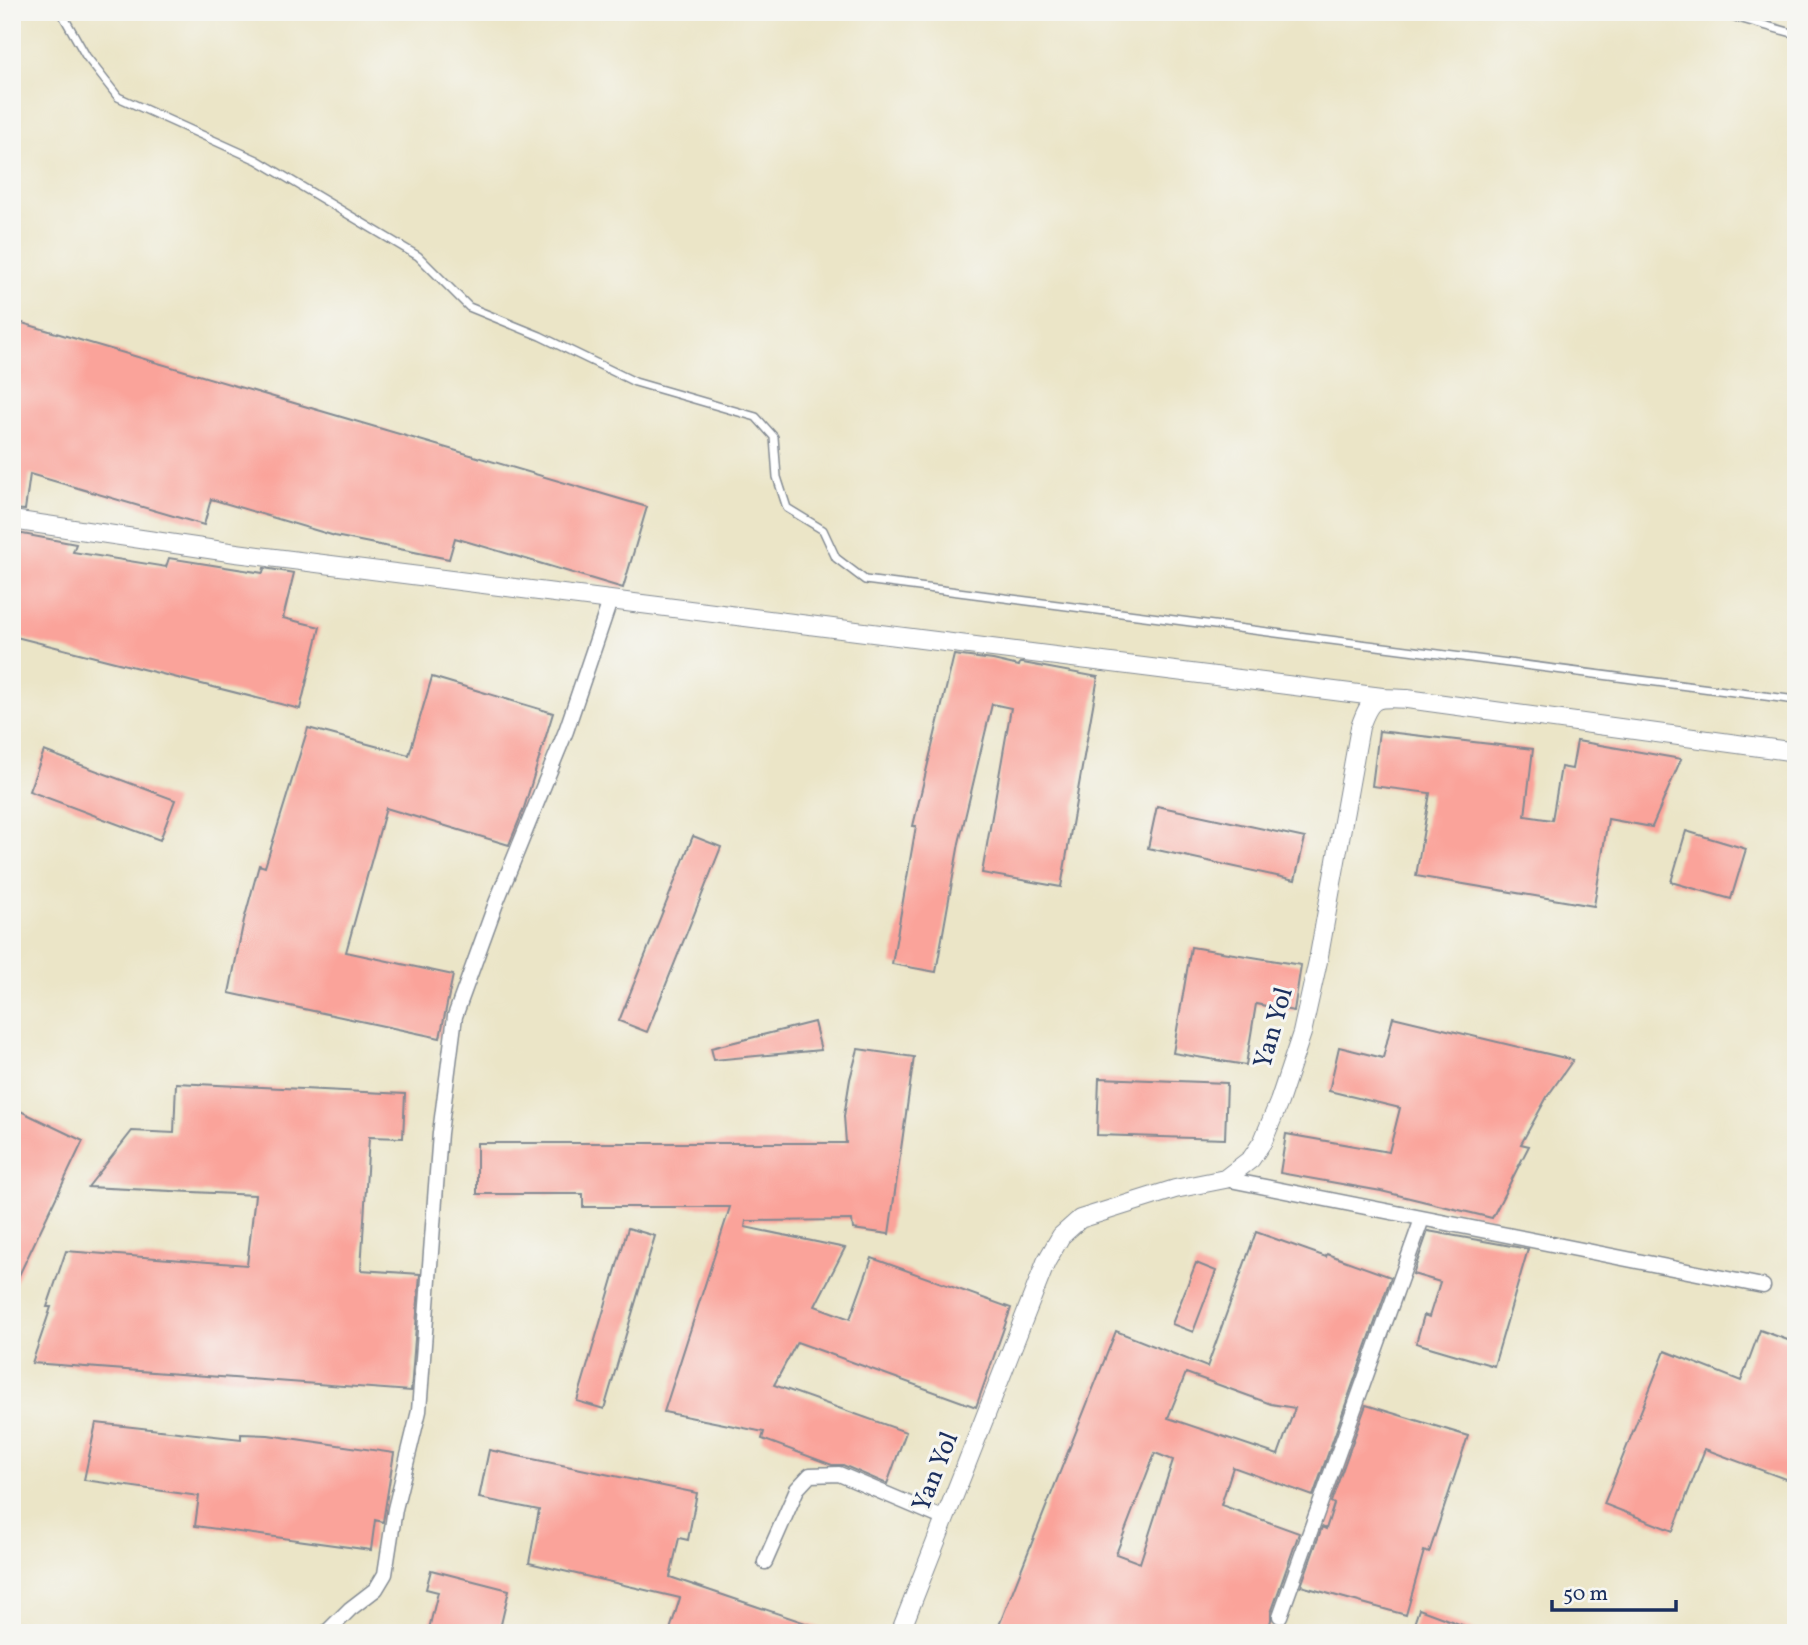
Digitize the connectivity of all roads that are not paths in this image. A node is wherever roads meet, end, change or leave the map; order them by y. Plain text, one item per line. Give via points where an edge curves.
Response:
1 (61, 12) edge
2 (1717, 12) edge
3 (1796, 34) edge
4 (12, 520) edge
5 (610, 601) junction
6 (1382, 697) junction
7 (1796, 700) edge
8 (1796, 752) edge
9 (1225, 1179) junction
10 (1422, 1219) junction
11 (1763, 1286) dead end
12 (945, 1519) junction
13 (765, 1562) dead end
14 (1280, 1616) dead end
15 (326, 1633) edge
16 (900, 1633) edge

1 - 7 lane via 86,56 118,97 257,160 418,257 469,307 635,382 756,417 774,437 777,477 787,508 823,530 836,558 865,580
2 - 3 lane
4 - 5 street
5 - 6 street
5 - 15 street via 566,730 455,1016 440,1133 419,1411 385,1574 376,1589
6 - 8 street
6 - 9 street, Yan Yol via 1368,706 1360,727 1302,1034 1263,1141 1251,1159
9 - 10 street
9 - 12 street, Yan Yol via 1108,1208 1080,1219 1061,1236 1046,1262
10 - 11 street
10 - 14 street
12 - 13 street via 839,1474 810,1475 797,1489
12 - 16 street, Yan Yol

